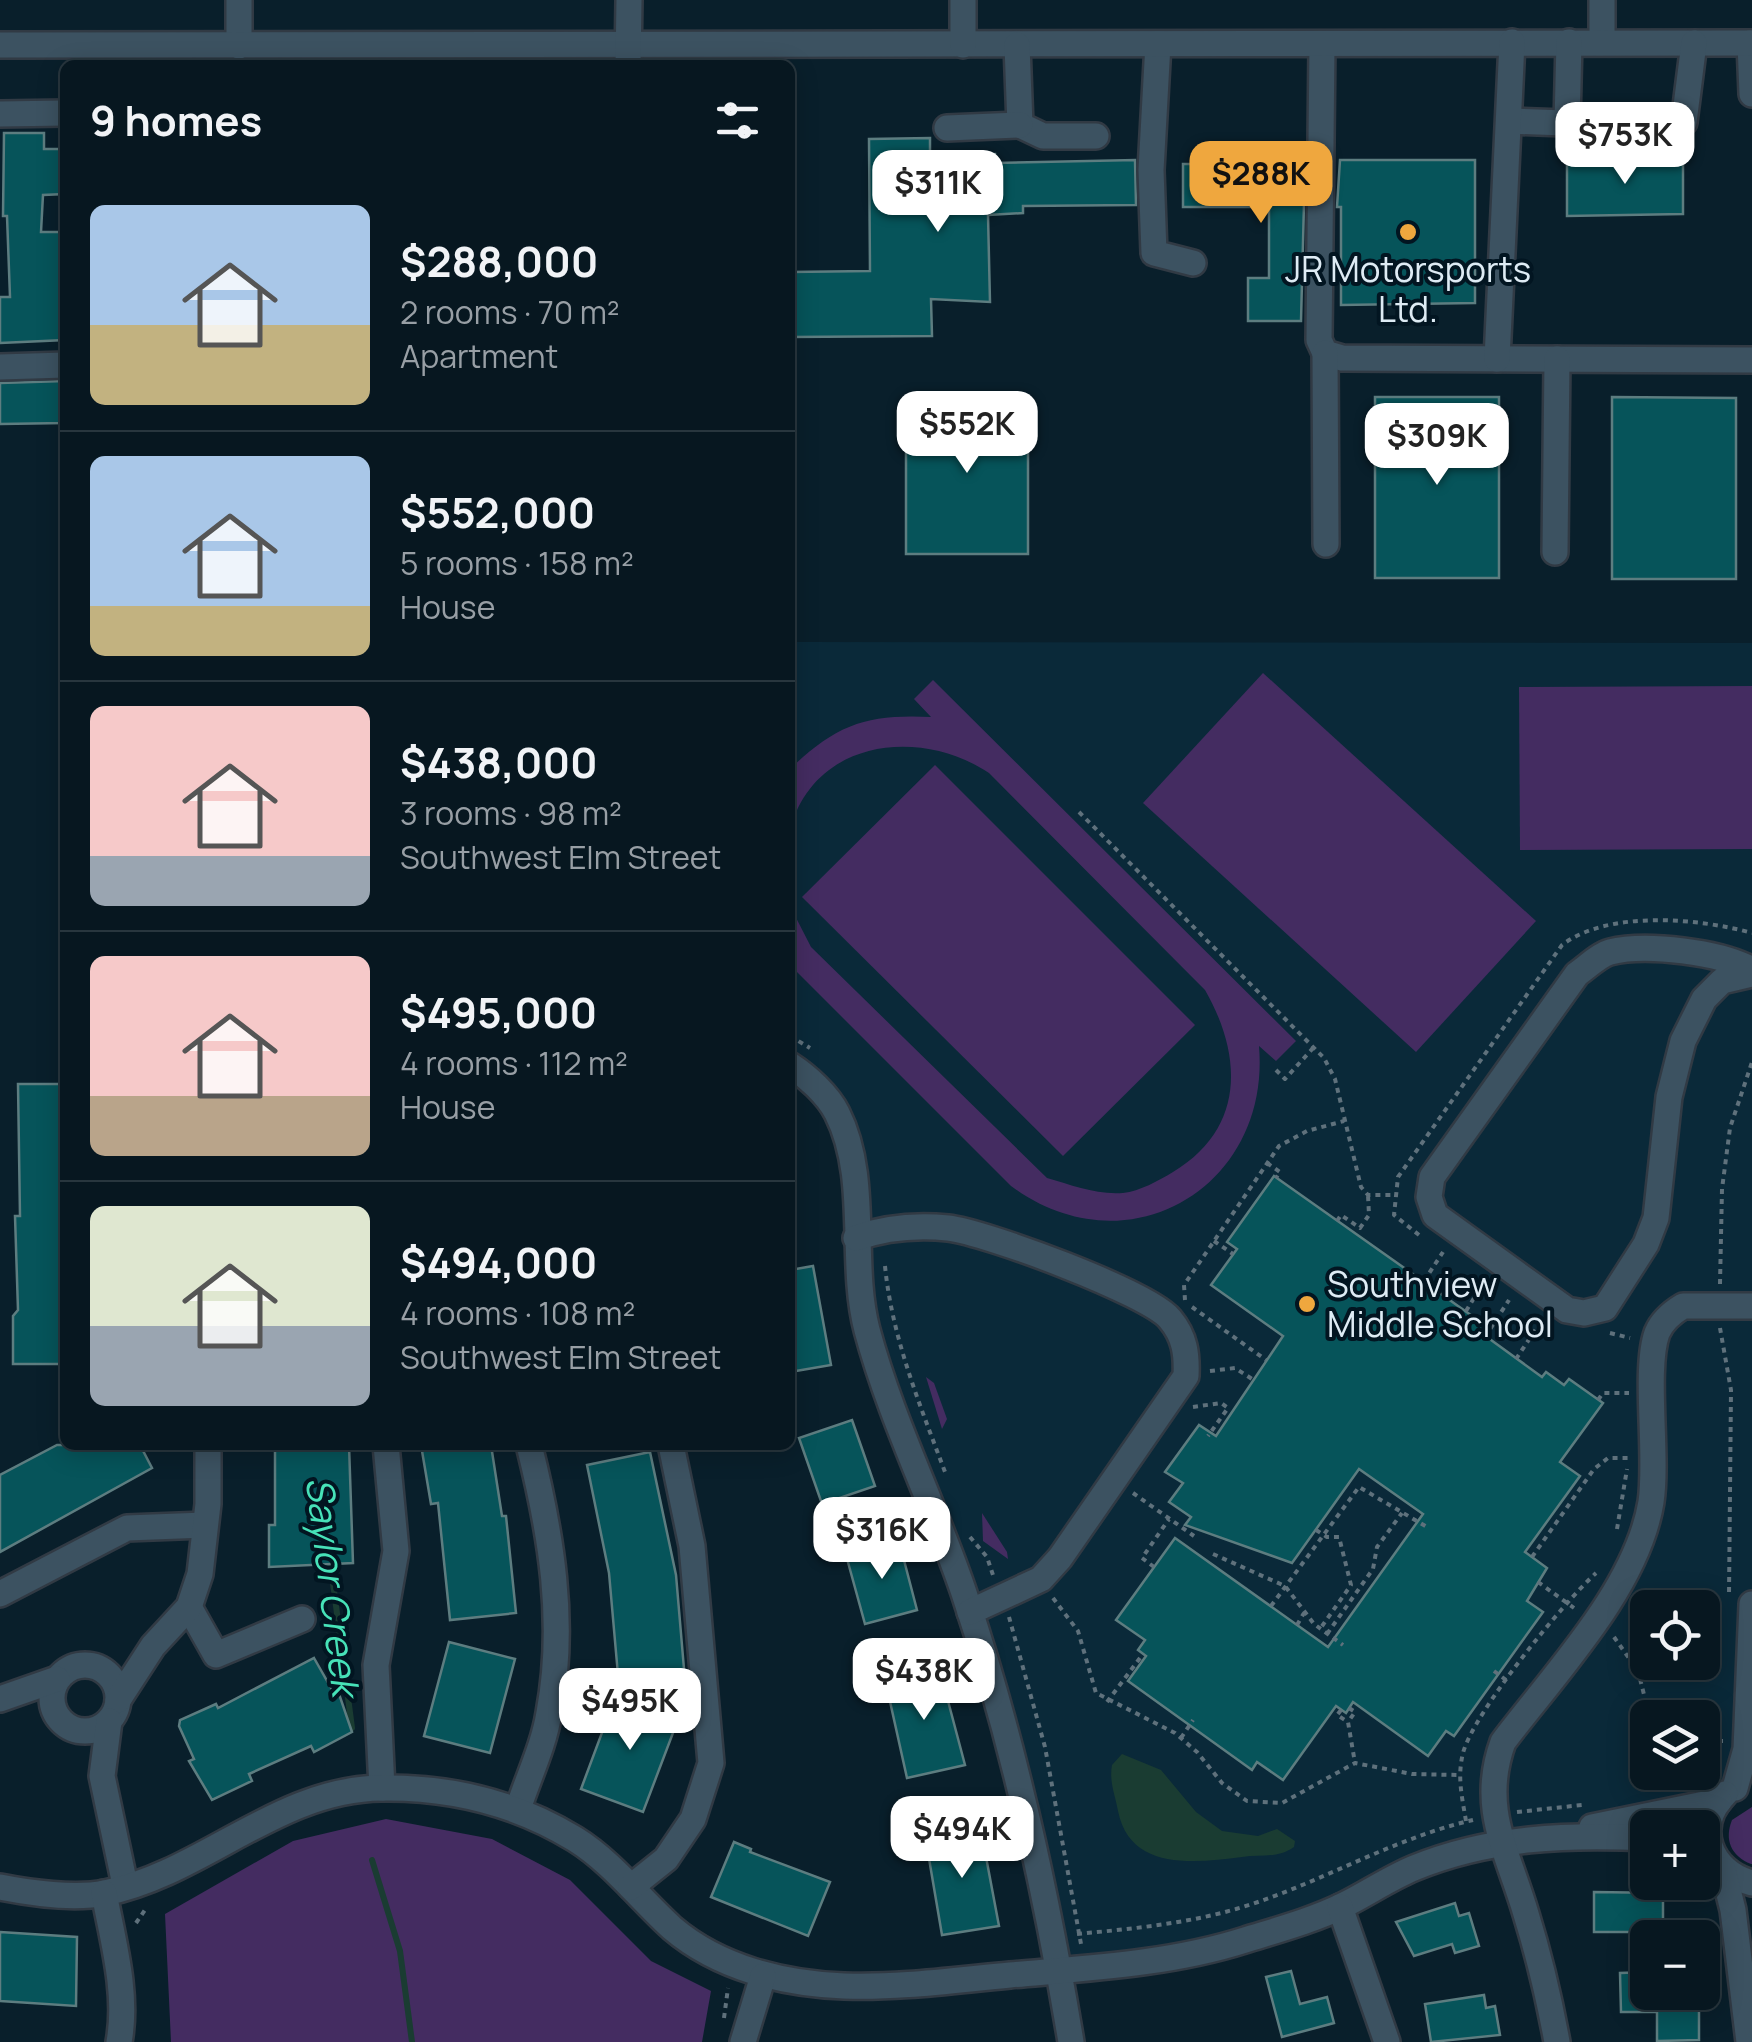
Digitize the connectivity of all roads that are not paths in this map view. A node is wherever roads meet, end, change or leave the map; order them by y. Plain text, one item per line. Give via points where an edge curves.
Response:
1 (239, 0) edge
2 (629, 0) edge
3 (963, 0) edge
4 (1602, 0) edge
5 (1512, 42) junction
6 (1569, 42) junction
7 (1602, 42) junction
8 (1694, 43) junction
9 (1751, 43) edge
10 (1158, 44) junction
11 (1322, 44) junction
12 (0, 45) edge
13 (963, 45) junction
14 (1017, 45) junction
15 (239, 46) junction
16 (97, 55) edge
17 (441, 55) edge
18 (628, 55) edge
19 (770, 55) edge
20 (1752, 94) edge
21 (60, 112) edge
22 (0, 114) edge
23 (1509, 121) junction
24 (1567, 123) junction
25 (1020, 125) junction
26 (947, 128) dead end
27 (1096, 136) dead end
28 (1193, 264) dead end
29 (1325, 353) junction
30 (1497, 359) junction
31 (1557, 359) junction
32 (1752, 360) edge
33 (60, 366) edge
34 (0, 367) edge
35 (1326, 544) dead end
36 (1555, 552) dead end
37 (1752, 972) edge
38 (795, 1068) edge
39 (869, 1234) junction
40 (1752, 1306) edge
41 (208, 1450) edge
42 (386, 1450) edge
43 (529, 1450) edge
44 (673, 1450) edge
45 (206, 1525) junction
46 (0, 1594) edge
47 (1740, 1606) edge
48 (188, 1608) junction
49 (970, 1612) junction
50 (302, 1619) dead end
51 (153, 1646) junction
52 (94, 1666) junction
53 (57, 1679) junction
54 (5, 1698) edge
55 (113, 1710) junction
56 (62, 1722) junction
57 (102, 1776) junction
58 (382, 1788) junction
59 (1735, 1790) edge
60 (518, 1809) junction
61 (1570, 1834) junction
62 (1630, 1837) edge
63 (1499, 1844) junction
64 (1720, 1862) edge
65 (1720, 1876) edge
66 (1752, 1883) edge
67 (631, 1886) junction
68 (0, 1887) edge
69 (114, 1889) junction
70 (1340, 1907) junction
71 (1058, 1971) junction
72 (750, 1972) junction
73 (118, 2042) edge
74 (743, 2042) edge
75 (1071, 2042) edge
76 (1386, 2042) edge
77 (1556, 2042) edge
78 (1749, 2042) edge

1 - 15 street
2 - 18 street
3 - 13 street
4 - 7 street
5 - 6 street
5 - 11 street
5 - 23 street
6 - 7 street
6 - 24 street
7 - 8 street
8 - 9 street
8 - 24 street via 1684,122
9 - 20 street
10 - 11 street
10 - 14 street
10 - 28 street via 1154,253
11 - 29 street via 1318,340
12 - 16 street
13 - 14 street
13 - 19 street
14 - 25 street
15 - 16 street
15 - 17 street
17 - 18 street
18 - 19 street
21 - 22 street
23 - 24 street
23 - 30 street
25 - 26 street
25 - 27 street via 1044,136
29 - 30 street
29 - 35 street
30 - 31 street
31 - 32 street
31 - 36 street
33 - 34 street
37 - 37 street via 1720,956 1636,950 1607,952 1578,974 1432,1177 1435,1215 1567,1310 1605,1308 1656,1218 1682,1040 1722,980
38 - 39 street via 837,1112
39 - 49 street via 866,1325 886,1396
39 - 49 street via 915,1226 977,1234 1127,1292 1167,1314 1182,1336 1186,1376 1060,1558 1041,1579
40 - 63 street via 1684,1306 1658,1330 1654,1473 1640,1542 1613,1594 1503,1742 1493,1769
41 - 45 street
42 - 58 street via 396,1551 376,1665
43 - 60 street via 559,1614 549,1715
44 - 67 street via 692,1546 710,1763 693,1820 666,1859
45 - 46 street via 127,1528
45 - 48 street
47 - 59 street via 1746,1748
48 - 50 street via 216,1655
48 - 51 street
49 - 71 street via 999,1699
51 - 52 street
51 - 55 street
52 - 53 street via 73,1666
52 - 55 street via 112,1678
53 - 54 street
53 - 56 street via 52,1699
54 - 56 street
55 - 56 street via 88,1731
55 - 57 street
56 - 57 street
57 - 69 street
58 - 60 street via 466,1794
58 - 69 street via 327,1794
59 - 61 street via 1682,1812 1614,1820
60 - 67 street via 578,1841
61 - 62 street
61 - 63 street
63 - 70 street via 1412,1868
63 - 77 street via 1546,1979
64 - 66 street
65 - 78 street via 1733,1910
67 - 72 street via 676,1931
68 - 69 street
69 - 73 street
70 - 71 street via 1239,1942
70 - 76 street
71 - 72 street via 860,1986
71 - 75 street
72 - 74 street

